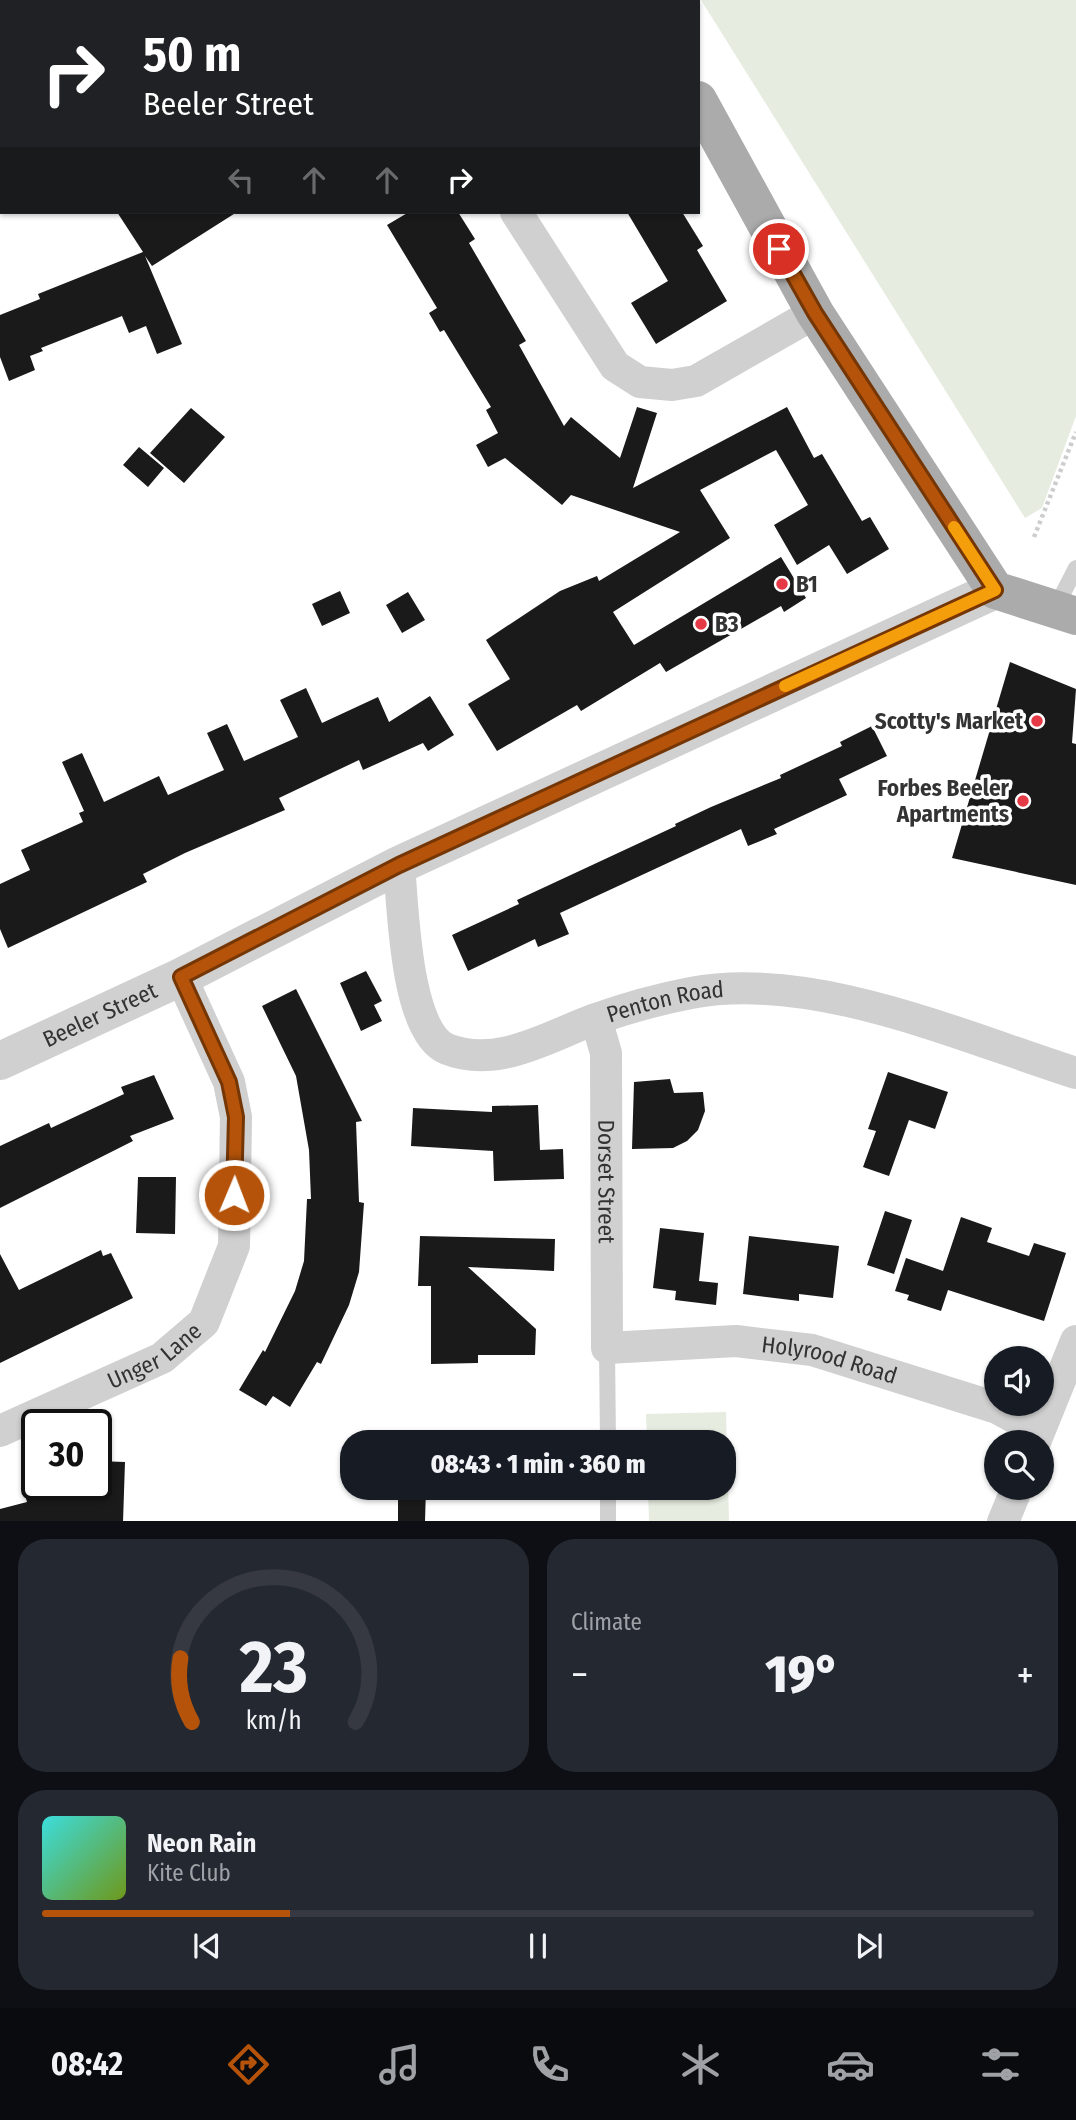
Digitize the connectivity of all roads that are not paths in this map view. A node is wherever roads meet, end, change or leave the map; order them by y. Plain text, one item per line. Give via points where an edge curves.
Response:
1 (700, 104) edge
2 (517, 214) edge
3 (815, 313) junction
4 (1076, 568) edge
5 (995, 590) junction
6 (1065, 612) edge
7 (399, 865) junction
8 (181, 977) junction
9 (596, 1019) junction
10 (0, 1061) edge
11 (1076, 1073) edge
12 (1076, 1341) edge
13 (607, 1348) junction
14 (608, 1430) edge
15 (1028, 1430) edge
16 (1039, 1430) edge
17 (0, 1431) edge
18 (608, 1500) edge
19 (1012, 1500) edge
20 (608, 1521) edge
21 (1003, 1521) edge

1 - 3 main road
2 - 3 street via 615,366 640,382 672,385 696,381
3 - 5 main road
4 - 6 lane
5 - 6 main road
5 - 7 street, Beeler Street
7 - 8 street, Beeler Street
7 - 9 street, Penton Road via 412,994 424,1025 444,1048 486,1057
8 - 10 street, Beeler Street
8 - 17 street, Unger Lane via 229,1082 236,1117 234,1246 209,1310 204,1322 162,1357
9 - 11 street, Penton Road via 692,993 756,989 852,1000
9 - 13 street, Dorset Street via 606,1053
12 - 16 street
13 - 14 lane
13 - 15 street, Holyrood Road via 736,1340 812,1350 997,1408
18 - 20 lane
19 - 21 street

